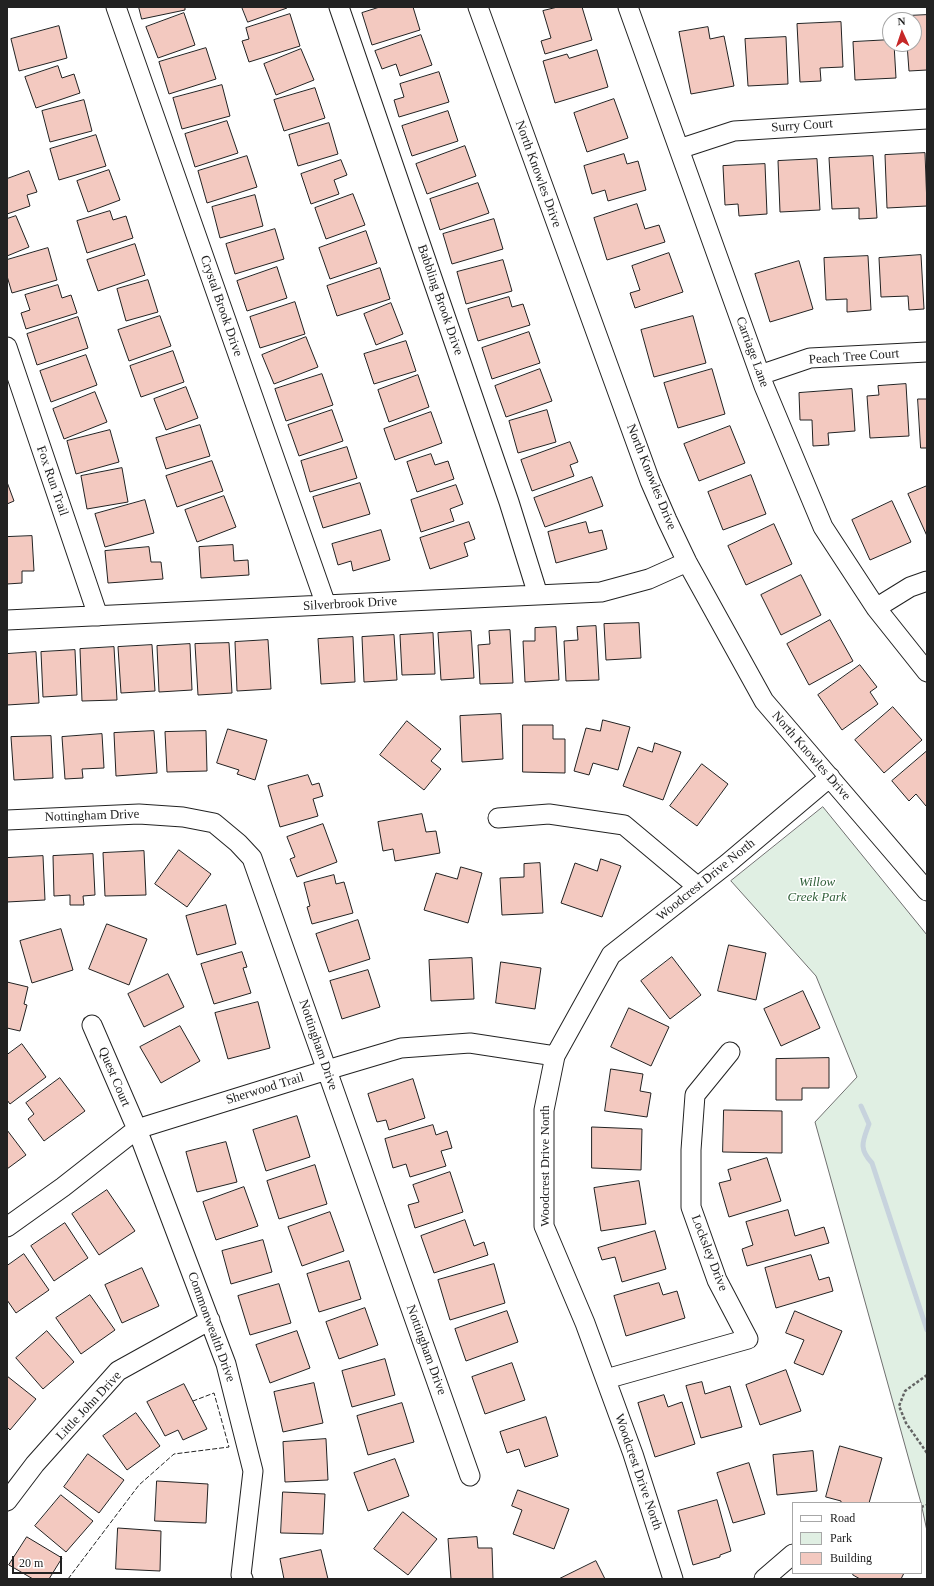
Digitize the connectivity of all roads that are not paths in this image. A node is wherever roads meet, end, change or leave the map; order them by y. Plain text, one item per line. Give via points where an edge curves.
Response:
1 (116, 7) edge
2 (339, 7) edge
3 (478, 7) edge
4 (628, 7) edge
5 (927, 119) edge
6 (679, 149) junction
7 (7, 347) edge
8 (927, 352) edge
9 (760, 375) junction
10 (687, 562) junction
11 (927, 581) edge
12 (538, 594) junction
13 (326, 605) junction
14 (876, 608) junction
15 (98, 616) junction
16 (7, 620) edge
17 (927, 672) edge
18 (830, 777) junction
19 (498, 818) dead end
20 (7, 820) edge
21 (698, 887) junction
22 (927, 891) edge
23 (92, 1024) dead end
24 (730, 1052) dead end
25 (555, 1056) junction
26 (327, 1070) junction
27 (137, 1130) junction
28 (7, 1227) edge
29 (210, 1320) junction
30 (606, 1379) junction
31 (470, 1476) dead end
32 (7, 1502) edge
33 (792, 1555) edge
34 (243, 1579) edge
35 (673, 1579) edge
36 (764, 1579) edge

1 - 13 street, Crystal Brook Drive
2 - 12 street, Babbling Brook Drive via 509,502
3 - 10 street, North Knowles Drive via 650,481
4 - 6 street, Carriage Lane
5 - 6 street, Surry Court via 734,131
6 - 9 street, Carriage Lane
7 - 15 street, Fox Run Trail
8 - 9 street, Peach Tree Court via 810,358
9 - 14 street, Carriage Lane via 824,527
10 - 12 street, Silverbrook Drive via 649,579 601,592
10 - 18 street, North Knowles Drive via 764,701
11 - 14 street via 910,587
12 - 13 street, Silverbrook Drive
13 - 15 street, Silverbrook Drive
14 - 17 street, Carriage Lane
15 - 16 street, Silverbrook Drive
18 - 21 street, Woodcrest Drive North
18 - 22 street, North Knowles Drive
19 - 21 street via 549,814 624,825
20 - 26 street, Nottingham Drive via 138,814 183,817 214,823 252,858
21 - 25 street, Woodcrest Drive North via 611,955
23 - 27 street, Quest Court
24 - 30 street, Locksley Drive via 695,1095 691,1150 691,1207 716,1280 748,1339
25 - 26 street, Sherwood Trail via 470,1043 401,1048
25 - 30 street, Woodcrest Drive North via 544,1110 544,1226
26 - 27 street, Sherwood Trail
26 - 31 street, Nottingham Drive
27 - 28 street, Sherwood Trail via 64,1187
27 - 29 street, Commonwealth Drive
29 - 32 street, Little John Drive via 118,1372 35,1464
29 - 34 street, Commonwealth Drive via 226,1364 253,1471 241,1575
30 - 35 street, Woodcrest Drive North
33 - 36 street

